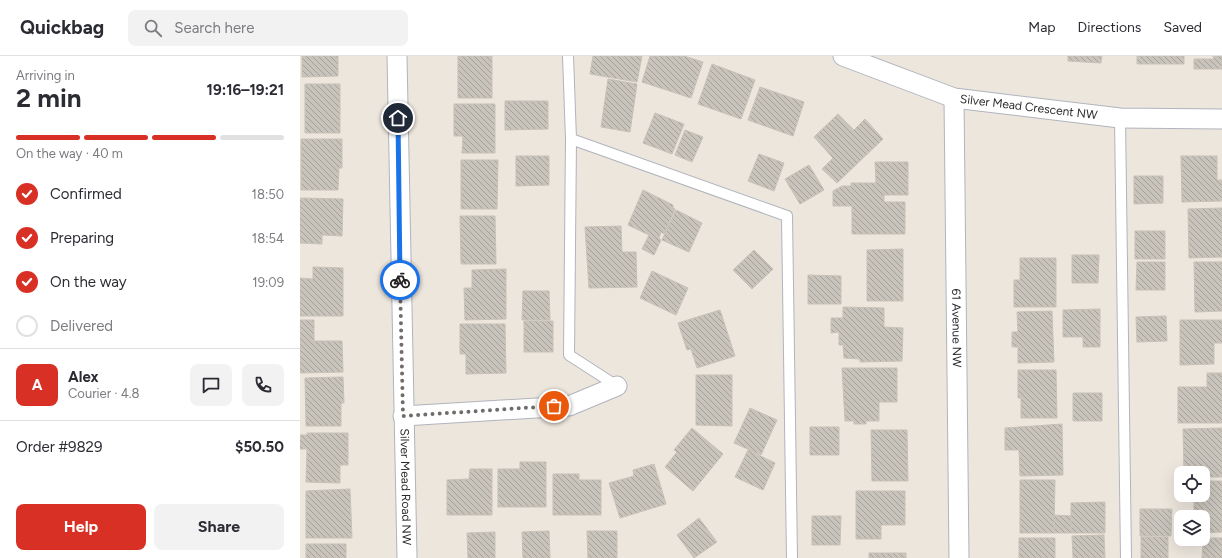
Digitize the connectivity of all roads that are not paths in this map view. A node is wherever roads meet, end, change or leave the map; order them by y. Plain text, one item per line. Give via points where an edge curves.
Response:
1 (397, 56) edge
2 (568, 56) edge
3 (843, 56) edge
4 (954, 98) junction
5 (1120, 118) junction
6 (1222, 119) edge
7 (572, 139) junction
8 (617, 386) joint
9 (403, 416) junction
10 (407, 558) edge
11 (792, 558) edge
12 (960, 558) edge
13 (1126, 558) edge

1 - 9 street, Silver Mead Road NW
2 - 7 lane
3 - 4 street, Silver Mead Crescent NW
4 - 5 street, Silver Mead Crescent NW
4 - 12 street, 61 Avenue NW
5 - 6 street, Silver Mead Crescent NW
5 - 13 lane
7 - 8 lane via 569,355
7 - 11 lane via 787,216
8 - 9 street via 569,406
9 - 10 street, Silver Mead Road NW

